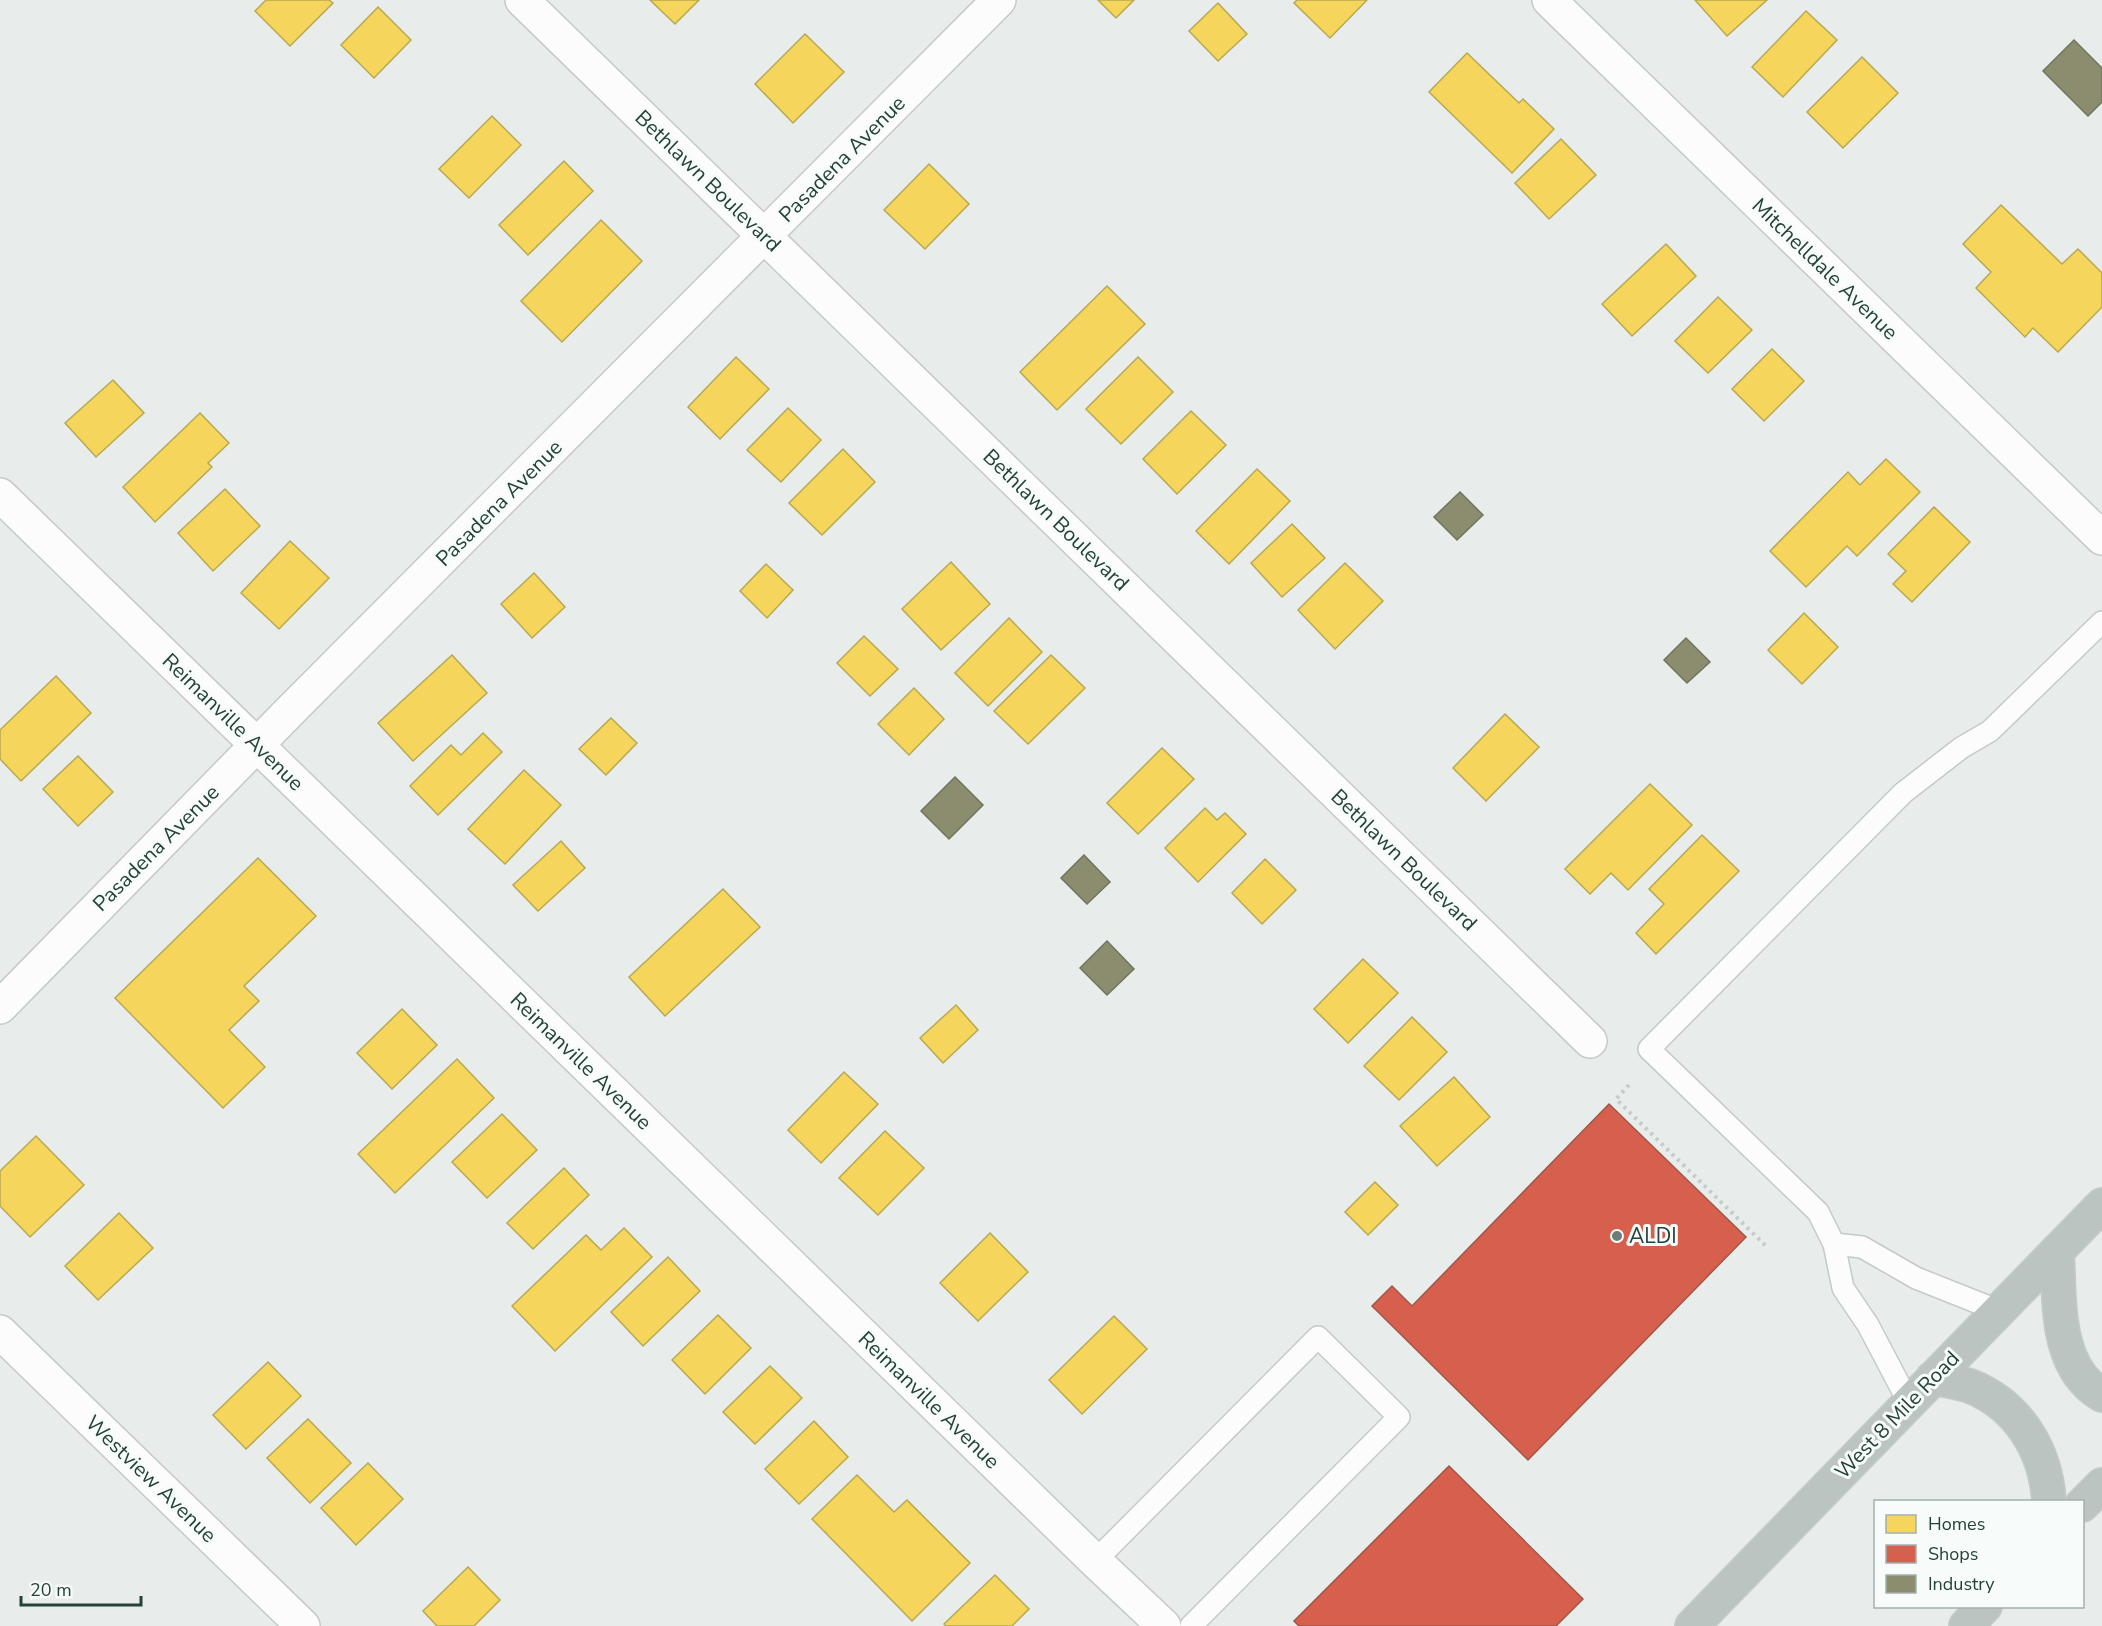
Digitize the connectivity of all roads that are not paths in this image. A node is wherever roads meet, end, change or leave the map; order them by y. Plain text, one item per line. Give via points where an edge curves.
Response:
1 (522, 0) edge
2 (999, 0) edge
3 (1549, 0) edge
4 (765, 236) junction
5 (0, 495) edge
6 (2102, 538) edge
7 (2102, 622) edge
8 (257, 745) junction
9 (0, 1007) edge
10 (1590, 1041) dead end
11 (2102, 1205) edge
12 (1834, 1244) junction
13 (2057, 1251) junction
14 (1999, 1311) junction
15 (0, 1332) edge
16 (1933, 1378) junction
17 (2102, 1395) edge
18 (1909, 1403) junction
19 (2102, 1485) edge
20 (2049, 1500) edge
21 (2084, 1503) edge
22 (1095, 1562) junction
23 (1983, 1608) edge
24 (1153, 1622) edge
25 (303, 1626) edge
26 (1191, 1626) edge
27 (1692, 1626) edge
28 (1966, 1626) edge

1 - 4 street, Bethlawn Boulevard
2 - 4 street, Pasadena Avenue
3 - 6 street, Mitchelldale Avenue
4 - 8 street, Pasadena Avenue
4 - 10 street, Bethlawn Boulevard
5 - 8 street, Reimanville Avenue
7 - 12 lane via 1990,731 1903,793 1649,1049 1818,1212
8 - 9 street, Pasadena Avenue
8 - 22 street, Reimanville Avenue
11 - 13 highway, West 8 Mile Road
12 - 14 lane via 1862,1247 1916,1278
12 - 18 lane via 1843,1288 1868,1325
13 - 14 highway, West 8 Mile Road
13 - 17 highway via 2061,1321 2067,1348 2074,1369 2091,1389
14 - 16 highway, West 8 Mile Road
15 - 25 street, Westview Avenue
16 - 18 highway, West 8 Mile Road
16 - 20 highway via 1969,1385 2000,1401 2024,1425 2038,1454
18 - 27 highway, West 8 Mile Road
19 - 21 highway
22 - 24 street, Reimanville Avenue
22 - 26 lane via 1318,1337 1399,1417
23 - 28 highway

